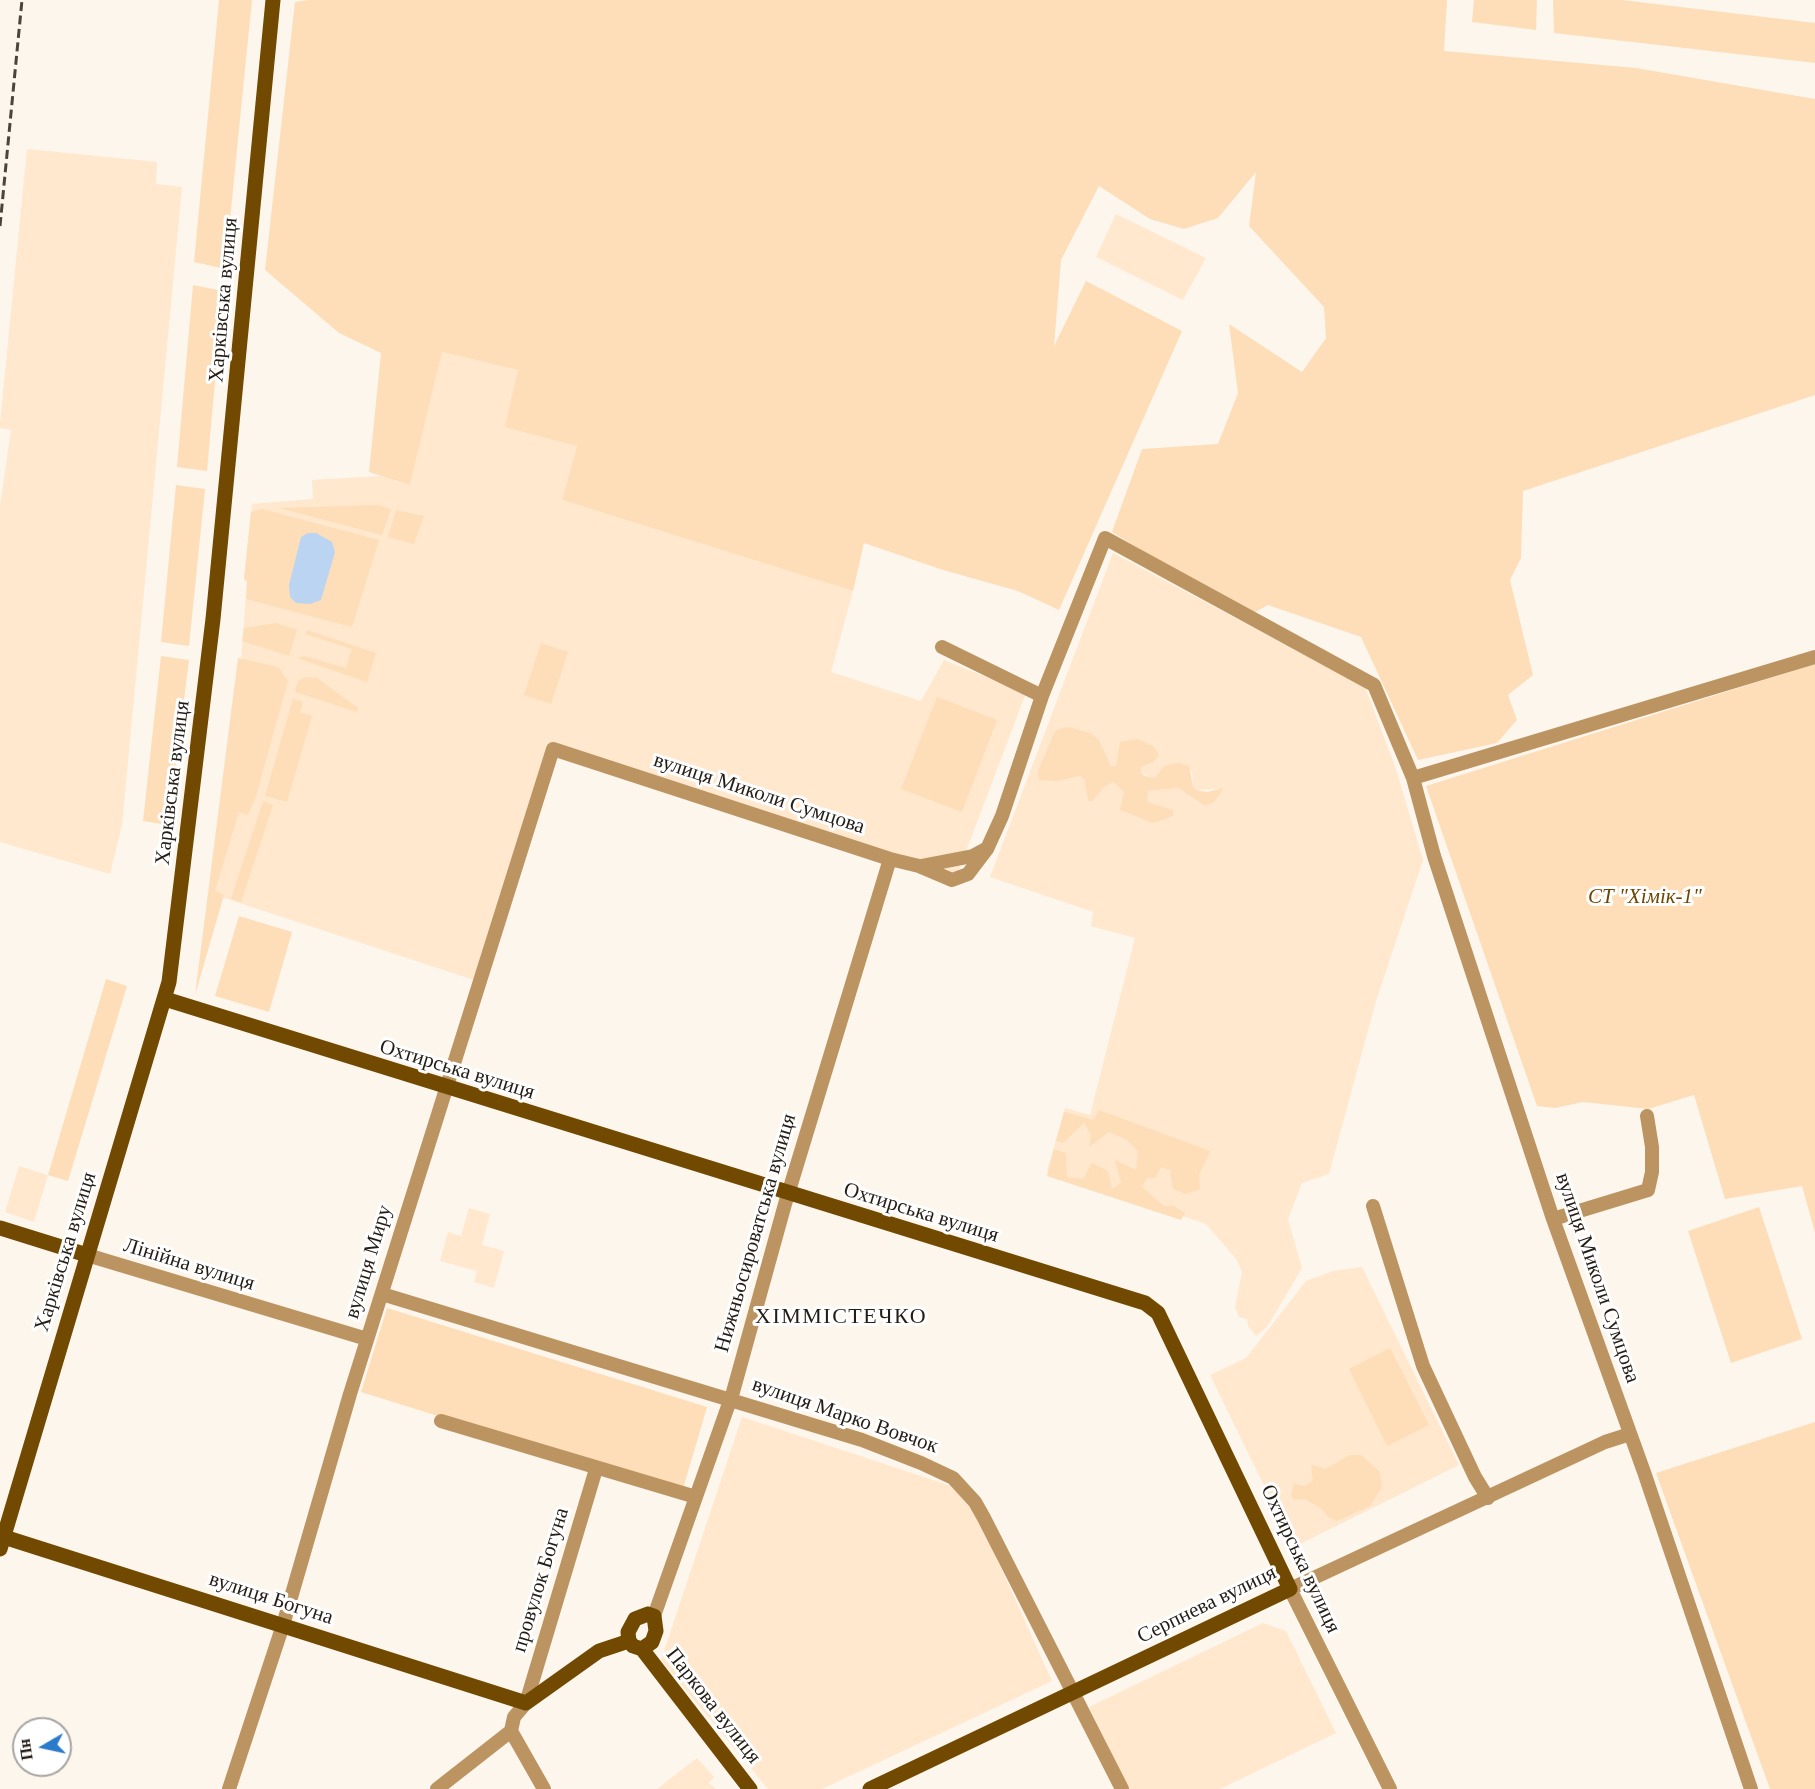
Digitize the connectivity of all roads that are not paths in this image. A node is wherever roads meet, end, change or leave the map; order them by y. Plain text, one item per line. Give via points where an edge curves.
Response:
1 (273, 0) edge
2 (942, 647) dead end
3 (1815, 657) edge
4 (1041, 696) junction
5 (553, 749) joint
6 (1413, 778) junction
7 (987, 849) junction
8 (890, 860) junction
9 (919, 866) junction
10 (165, 999) junction
11 (446, 1088) junction
12 (1647, 1116) dead end
13 (788, 1194) junction
14 (1373, 1206) dead end
15 (1553, 1219) junction
16 (0, 1228) edge
17 (87, 1255) junction
18 (382, 1294) junction
19 (367, 1339) junction
20 (730, 1399) junction
21 (441, 1421) dead end
22 (1630, 1434) junction
23 (596, 1469) junction
24 (696, 1497) junction
25 (1488, 1498) junction
26 (2, 1543) edge
27 (1290, 1588) junction
28 (654, 1616) junction
29 (283, 1624) junction
30 (635, 1645) junction
31 (1074, 1693) junction
32 (526, 1703) junction
33 (511, 1731) junction
34 (229, 1789) edge
35 (437, 1789) edge
36 (544, 1789) edge
37 (750, 1789) edge
38 (870, 1789) edge
39 (1121, 1789) edge
40 (1390, 1789) edge
41 (1751, 1789) edge

1 - 10 main road, Харківська вулиця via 213,618
2 - 4 street
3 - 6 street
4 - 6 street, вулиця Миколи Сумцова via 1105,538 1374,685
4 - 7 street via 1002,816
5 - 8 street, вулиця Миколи Сумцова
5 - 11 street, вулиця Миру
6 - 15 street, вулиця Миколи Сумцова via 1434,856
7 - 9 street
7 - 9 street, вулиця Миколи Сумцова via 968,874 952,880
8 - 9 street, вулиця Миколи Сумцова
8 - 13 street, Нижньосироватська вулиця
10 - 11 main road, Охтирська вулиця
10 - 17 main road, Харківська вулиця
11 - 13 main road, Охтирська вулиця
11 - 18 street, вулиця Миру
12 - 15 street via 1652,1147 1648,1190
13 - 20 street, Нижньосироватська вулиця
13 - 27 main road, Охтирська вулиця via 1145,1303 1158,1313
14 - 25 street via 1423,1366
15 - 22 street, вулиця Миколи Сумцова
16 - 17 main road, Лінійна вулиця
17 - 19 street, Лінійна вулиця
17 - 26 main road, Харківська вулиця
18 - 19 street, вулиця Миру
18 - 20 street, вулиця Марко Вовчок
19 - 29 street, вулиця Миру
20 - 24 street, Нижньосироватська вулиця
20 - 31 street, вулиця Марко Вовчок via 862,1440 953,1478 975,1502
21 - 23 street
22 - 25 street, Серпнева вулиця
22 - 41 street, вулиця Миколи Сумцова
23 - 24 street
23 - 32 street, провулок Богуна
24 - 28 street, Нижньосироватська вулиця
25 - 27 street, Серпнева вулиця
26 - 29 main road, вулиця Богуна
27 - 31 main road, Серпнева вулиця
27 - 40 street, Охтирська вулиця
28 - 30 main road, Нижньосироватська вулиця via 656,1631 652,1642
28 - 30 main road via 641,1615 635,1619 628,1632
29 - 32 main road, вулиця Богуна
29 - 34 street, вулиця Миру
30 - 32 main road via 599,1651
30 - 37 main road, Паркова вулиця
31 - 38 main road, Серпнева вулиця
31 - 39 street, вулиця Марко Вовчок
32 - 33 street via 514,1717
33 - 35 street
33 - 36 street

